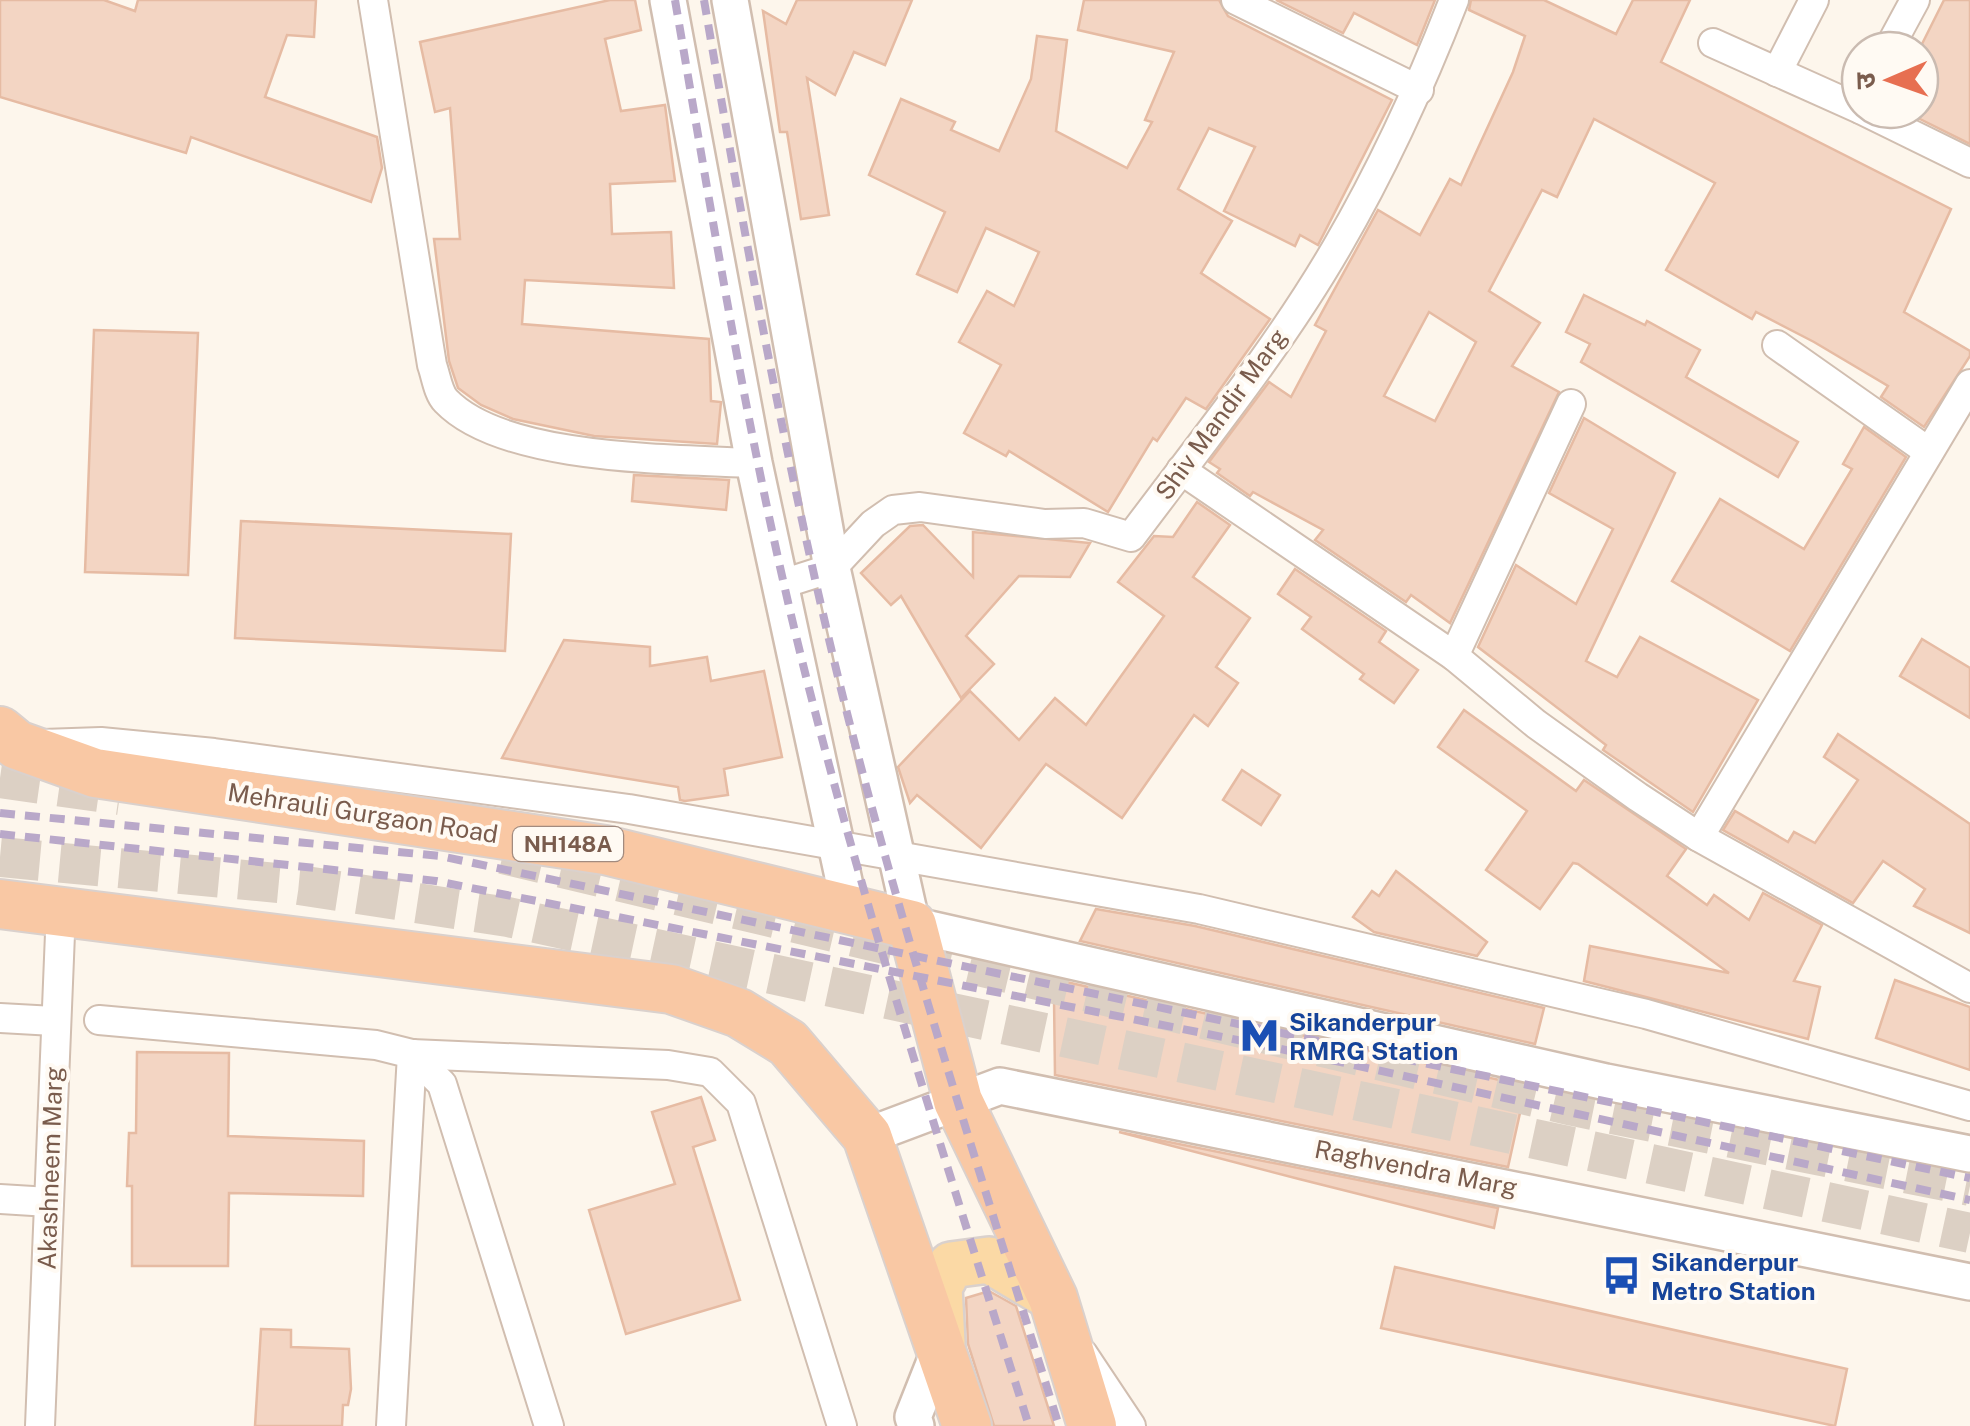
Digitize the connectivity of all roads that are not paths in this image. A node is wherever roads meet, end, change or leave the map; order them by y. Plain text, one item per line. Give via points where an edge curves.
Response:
1 (373, 0) edge
2 (668, 0) edge
3 (730, 0) edge
4 (1236, 0) edge
5 (1454, 0) edge
6 (1814, 0) edge
7 (1915, 0) edge
8 (1899, 30) edge
9 (1713, 42) dead end
10 (1777, 72) junction
11 (1420, 90) junction
12 (1840, 99) edge
13 (1904, 130) edge
14 (1970, 164) edge
15 (1777, 345) dead end
16 (1970, 384) edge
17 (1571, 404) dead end
18 (1930, 452) junction
19 (754, 463) junction
20 (1180, 470) junction
21 (832, 568) junction
22 (782, 584) junction
23 (1454, 656) junction
24 (8, 738) edge
25 (1699, 836) junction
26 (840, 847) junction
27 (895, 858) junction
28 (0, 904) edge
29 (850, 909) junction
30 (60, 910) junction
31 (912, 924) junction
32 (1970, 988) edge
33 (0, 1018) edge
34 (99, 1020) dead end
35 (54, 1021) junction
36 (412, 1054) junction
37 (958, 1101) junction
38 (1970, 1106) edge
39 (867, 1136) junction
40 (1970, 1154) edge
41 (0, 1199) edge
42 (50, 1202) junction
43 (1970, 1282) edge
44 (1056, 1309) junction
45 (942, 1344) junction
46 (40, 1426) edge
47 (391, 1426) edge
48 (549, 1426) edge
49 (842, 1426) edge
50 (916, 1426) edge
51 (967, 1426) edge
52 (1092, 1426) edge
53 (1132, 1426) edge

1 - 19 street via 432,366 444,398 468,418 538,442 609,456
2 - 19 street
3 - 21 street
4 - 11 street
5 - 11 street, Shiv Mandir Marg
6 - 10 street
7 - 8 street
9 - 10 street
10 - 12 street
11 - 20 street, Shiv Mandir Marg via 1337,248
13 - 14 street
15 - 18 street
16 - 18 street
17 - 23 street
18 - 25 street
19 - 22 street
20 - 21 street, Shiv Mandir Marg via 1130,537 1084,524 920,507 894,510 872,524
20 - 23 street
21 - 22 street
21 - 27 street
22 - 26 street
23 - 25 street via 1536,724
24 - 26 street via 232,755 629,809
24 - 29 highway, Mehrauli Gurgaon Road / NH148A via 95,773 605,850
25 - 32 street
26 - 27 street
26 - 29 street
27 - 31 street
27 - 38 street via 1198,909 1646,1014
28 - 30 highway
29 - 31 highway, Mehrauli Gurgaon Road / NH148A
30 - 35 street, Akashneem Marg
30 - 39 highway via 671,989 739,1013 788,1043
31 - 37 highway
31 - 40 street via 1606,1082
33 - 35 street
34 - 36 street via 376,1045
35 - 42 street, Akashneem Marg
36 - 47 street
36 - 48 street via 442,1084
36 - 49 street via 710,1072 741,1103
37 - 39 street, Raghvendra Marg
37 - 43 street, Raghvendra Marg via 1000,1086
37 - 44 highway
39 - 45 highway
41 - 42 street
42 - 46 street, Akashneem Marg
44 - 45 main road via 989,1260 951,1266 939,1286
44 - 52 highway
44 - 53 street
45 - 50 street via 913,1417
45 - 51 highway

